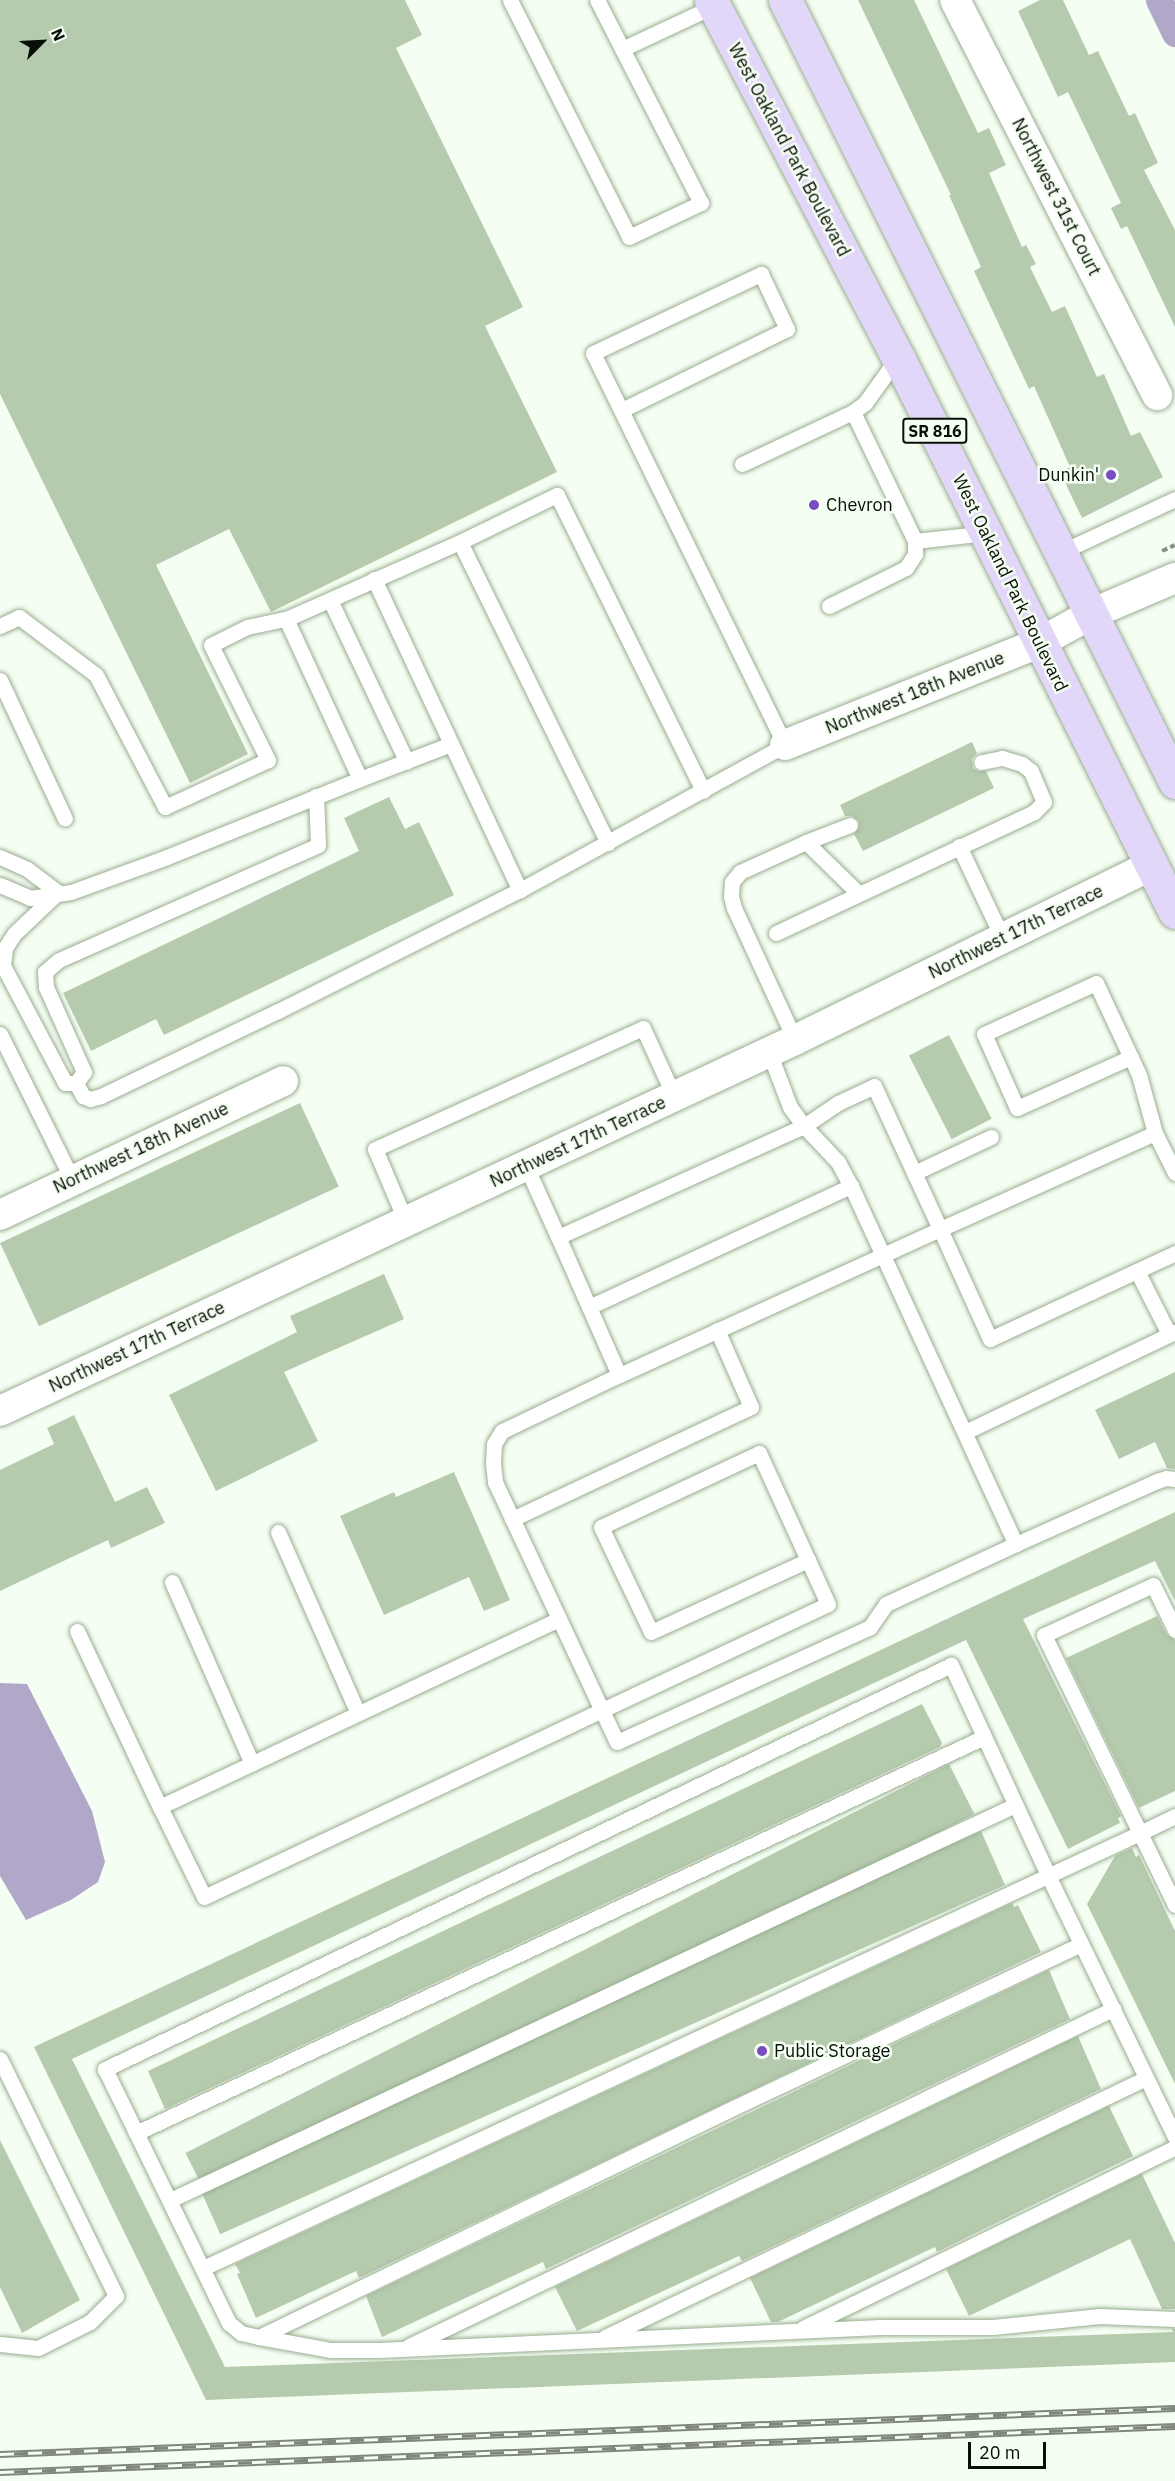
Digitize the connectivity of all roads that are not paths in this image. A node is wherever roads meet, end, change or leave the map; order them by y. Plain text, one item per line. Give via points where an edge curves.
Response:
1 (510, 0) edge
2 (597, 0) edge
3 (785, 0) edge
4 (956, 0) edge
5 (712, 3) edge
6 (622, 49) junction
7 (898, 357) junction
8 (1157, 395) dead end
9 (622, 410) junction
10 (853, 412) junction
11 (742, 464) dead end
12 (1175, 499) edge
13 (986, 533) junction
14 (915, 541) junction
15 (460, 542) junction
16 (1061, 552) junction
17 (1175, 578) edge
18 (374, 579) junction
19 (330, 600) junction
20 (830, 606) dead end
21 (1091, 614) junction
22 (286, 619) junction
23 (0, 626) edge
24 (1039, 643) junction
25 (0, 680) edge
26 (451, 744) junction
27 (785, 745) junction
28 (407, 762) junction
29 (981, 762) dead end
30 (360, 779) junction
31 (1175, 782) edge
32 (703, 791) junction
33 (316, 796) junction
34 (65, 819) dead end
35 (849, 825) dead end
36 (806, 842) junction
37 (609, 843) junction
38 (959, 846) junction
39 (0, 856) edge
40 (1164, 864) edge
41 (0, 885) edge
42 (520, 890) junction
43 (58, 892) junction
44 (858, 893) junction
45 (1175, 912) edge
46 (776, 933) dead end
47 (1003, 939) junction
48 (1, 962) edge
49 (0, 1034) edge
50 (782, 1046) junction
51 (1131, 1057) junction
52 (283, 1081) dead end
53 (76, 1083) junction
54 (674, 1096) junction
55 (804, 1126) junction
56 (1155, 1133) junction
57 (991, 1137) dead end
58 (526, 1166) junction
59 (914, 1173) junction
60 (1175, 1173) edge
61 (73, 1181) junction
62 (850, 1186) junction
63 (0, 1215) edge
64 (406, 1222) junction
65 (940, 1229) junction
66 (558, 1237) junction
67 (1175, 1253) edge
68 (883, 1255) junction
69 (1137, 1271) junction
70 (589, 1307) junction
71 (717, 1330) junction
72 (1172, 1333) edge
73 (619, 1375) junction
74 (0, 1411) edge
75 (965, 1432) junction
76 (1175, 1479) edge
77 (512, 1519) junction
78 (278, 1532) dead end
79 (1016, 1544) junction
80 (808, 1560) junction
81 (172, 1582) dead end
82 (559, 1619) junction
83 (1175, 1630) edge
84 (76, 1631) dead end
85 (602, 1710) junction
86 (358, 1713) junction
87 (984, 1737) junction
88 (252, 1763) junction
89 (1015, 1805) junction
90 (160, 1807) junction
91 (1175, 1816) edge
92 (1140, 1833) junction
93 (1048, 1877) junction
94 (1175, 1905) edge
95 (1082, 1944) junction
96 (1113, 2009) junction
97 (0, 2059) edge
98 (1146, 2078) junction
99 (136, 2133) junction
100 (1175, 2137) edge
101 (1175, 2147) edge
102 (170, 2200) junction
103 (203, 2268) junction
104 (1175, 2319) edge
105 (795, 2332) junction
106 (258, 2337) junction
107 (600, 2339) junction
108 (0, 2344) edge
109 (403, 2349) junction

1 - 6 lane via 630,237 701,203
2 - 6 lane
3 - 16 main road, SR 816
4 - 8 street, Northwest 31st Court
5 - 6 lane
5 - 7 main road, West Oakland Park Boulevard / SR 816
7 - 10 lane via 865,403
7 - 13 main road, West Oakland Park Boulevard / SR 816
9 - 9 lane via 593,353 761,274 787,329
9 - 27 lane
10 - 11 lane
10 - 14 lane
12 - 16 lane
13 - 14 lane
13 - 24 main road, West Oakland Park Boulevard / SR 816
14 - 20 lane via 915,554 906,568
15 - 18 lane
15 - 32 lane via 557,495
15 - 37 lane
16 - 21 main road, SR 816
17 - 21 street, Northwest 18th Avenue
18 - 19 lane
18 - 26 lane
19 - 22 lane
19 - 28 lane
21 - 24 street, Northwest 18th Avenue
21 - 31 main road, SR 816
22 - 23 lane via 247,627 211,645 268,760 165,807 96,675 19,617
22 - 30 lane
24 - 27 street, Northwest 18th Avenue
24 - 40 main road, West Oakland Park Boulevard / SR 816
25 - 34 lane
26 - 28 lane
26 - 42 lane
27 - 32 lane
28 - 30 lane
29 - 38 lane via 1002,758 1022,764 1031,771 1044,802 1034,812
30 - 33 lane
32 - 37 lane
33 - 43 lane via 167,857 71,892
33 - 53 lane via 318,844 59,960 45,972 46,987 84,1072
35 - 36 lane
36 - 44 lane
36 - 50 lane via 740,872 730,890
37 - 42 lane
38 - 44 lane
38 - 47 lane
39 - 43 lane via 27,869
40 - 45 main road, West Oakland Park Boulevard / SR 816
40 - 47 street, Northwest 17th Terrace
41 - 43 lane via 30,898
42 - 53 lane via 101,1096 83,1096
43 - 48 lane via 14,934
44 - 46 lane
47 - 50 street, Northwest 17th Terrace
48 - 53 lane via 65,1083
49 - 61 lane
50 - 54 street, Northwest 17th Terrace
50 - 55 lane via 790,1107
51 - 51 lane via 1096,983 984,1034 1017,1108
51 - 56 lane
52 - 61 street, Northwest 18th Avenue
54 - 58 street, Northwest 17th Terrace
54 - 64 lane via 644,1028 375,1149
55 - 59 lane via 838,1103 874,1086
55 - 62 lane via 838,1162
55 - 66 lane
56 - 60 lane
56 - 65 lane
57 - 59 lane
58 - 64 street, Northwest 17th Terrace
58 - 66 lane
59 - 65 lane
61 - 63 street, Northwest 18th Avenue
62 - 68 lane
62 - 70 lane
64 - 74 street, Northwest 17th Terrace
65 - 68 lane
65 - 69 lane via 990,1339
66 - 70 lane
67 - 69 lane
68 - 71 lane
68 - 75 lane
69 - 72 lane
70 - 73 lane
71 - 73 lane
71 - 77 lane via 751,1407
72 - 75 lane
73 - 77 lane via 502,1431 495,1444 495,1482
75 - 79 lane
76 - 79 lane via 1157,1481
77 - 82 lane
78 - 86 lane
79 - 85 lane via 886,1604 870,1627 617,1742
80 - 80 lane via 759,1453 601,1527 651,1632
80 - 85 lane via 828,1604
81 - 88 lane
82 - 85 lane
82 - 86 lane
83 - 92 lane via 1153,1585 1044,1635
84 - 90 lane
85 - 90 lane via 204,1897
86 - 88 lane
87 - 89 lane
87 - 99 lane
87 - 99 lane via 951,1665 105,2069
88 - 90 lane
89 - 93 lane
89 - 102 lane
91 - 92 lane
92 - 93 lane
92 - 94 lane
93 - 95 lane
93 - 103 lane
95 - 96 lane
95 - 106 lane
96 - 98 lane
96 - 109 lane
97 - 108 lane via 116,2296 90,2322 38,2348
98 - 100 lane
98 - 107 lane
99 - 102 lane
101 - 105 lane
102 - 103 lane
103 - 106 lane via 229,2323 241,2333
104 - 105 lane via 1099,2316 993,2327
105 - 107 lane
106 - 109 lane via 330,2350
107 - 109 lane

